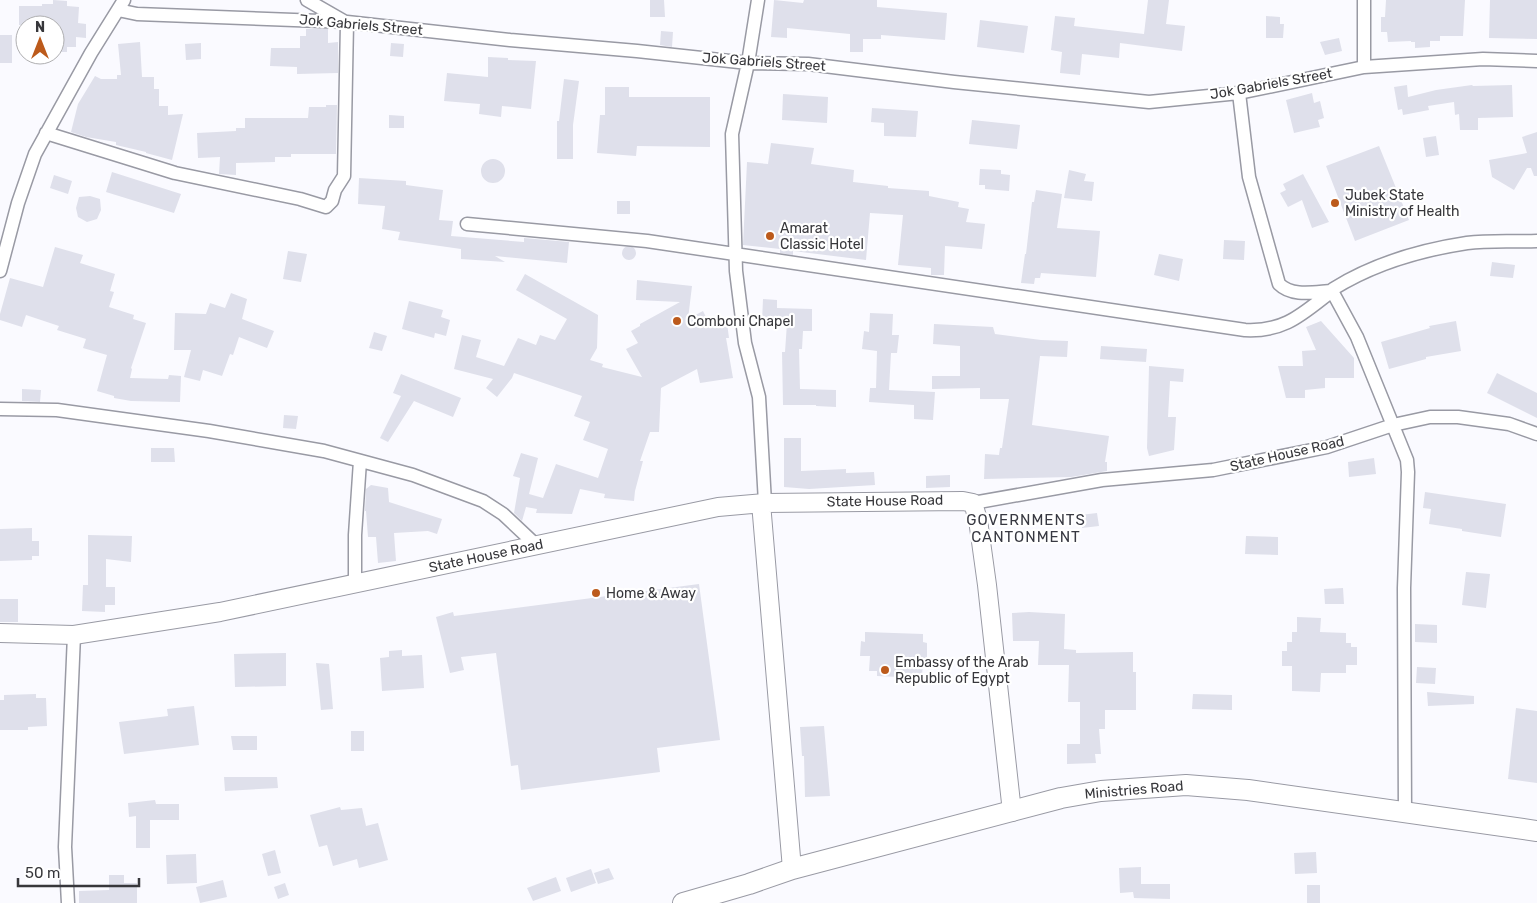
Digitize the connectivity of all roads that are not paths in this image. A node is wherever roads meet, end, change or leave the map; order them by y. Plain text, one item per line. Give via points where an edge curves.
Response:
1 (306, 0) edge
2 (758, 0) edge
3 (1364, 0) edge
4 (121, 5) edge
5 (1537, 62) edge
6 (748, 63) junction
7 (1364, 67) junction
8 (1239, 93) junction
9 (46, 133) junction
10 (467, 224) dead end
11 (1537, 241) edge
12 (736, 254) junction
13 (0, 271) edge
14 (1332, 291) junction
15 (0, 409) edge
16 (1393, 425) junction
17 (1537, 434) edge
18 (360, 461) junction
19 (763, 503) junction
20 (974, 503) junction
21 (536, 546) junction
22 (355, 584) junction
23 (0, 633) edge
24 (74, 635) junction
25 (1012, 812) junction
26 (1405, 813) junction
27 (1537, 831) edge
28 (792, 869) junction
29 (707, 900) edge
30 (68, 903) edge
31 (683, 903) edge

1 - 9 street via 347,23 344,176 326,207 175,173
2 - 6 street
3 - 7 street
4 - 6 street, Jok Gabriels Street via 137,14 347,22
4 - 9 street
5 - 7 street, Jok Gabriels Street via 1483,59
6 - 8 street, Jok Gabriels Street via 808,64 1149,102
6 - 12 street via 732,134
7 - 8 street, Jok Gabriels Street
8 - 14 street via 1249,177 1279,284 1285,290 1303,293
9 - 13 street via 18,203
10 - 12 street via 647,241
11 - 14 street via 1468,243 1404,256 1349,279
12 - 14 street via 1261,331 1283,326
12 - 19 street via 745,343 759,397
14 - 16 street via 1357,337
15 - 18 street via 58,410 200,430 324,451
16 - 17 street, State House Road via 1430,417 1458,416 1509,424
16 - 20 street, State House Road via 1327,447 1212,470 1102,480
16 - 26 street via 1407,460 1408,472 1404,588
18 - 21 street via 414,475 483,501 503,514
18 - 22 street
19 - 20 main road, State House Road
19 - 21 main road, State House Road via 694,512
19 - 28 main road
20 - 25 main road via 987,585
21 - 22 main road, State House Road
22 - 24 main road, State House Road via 220,612
23 - 24 main road, State House Road
24 - 30 street via 65,847
25 - 26 main road, Ministries Road via 1101,791 1186,785 1248,790
25 - 28 main road, Ministries Road
26 - 27 main road, Ministries Road
28 - 29 main road, Ministries Road
29 - 31 main road, Ministries Road

